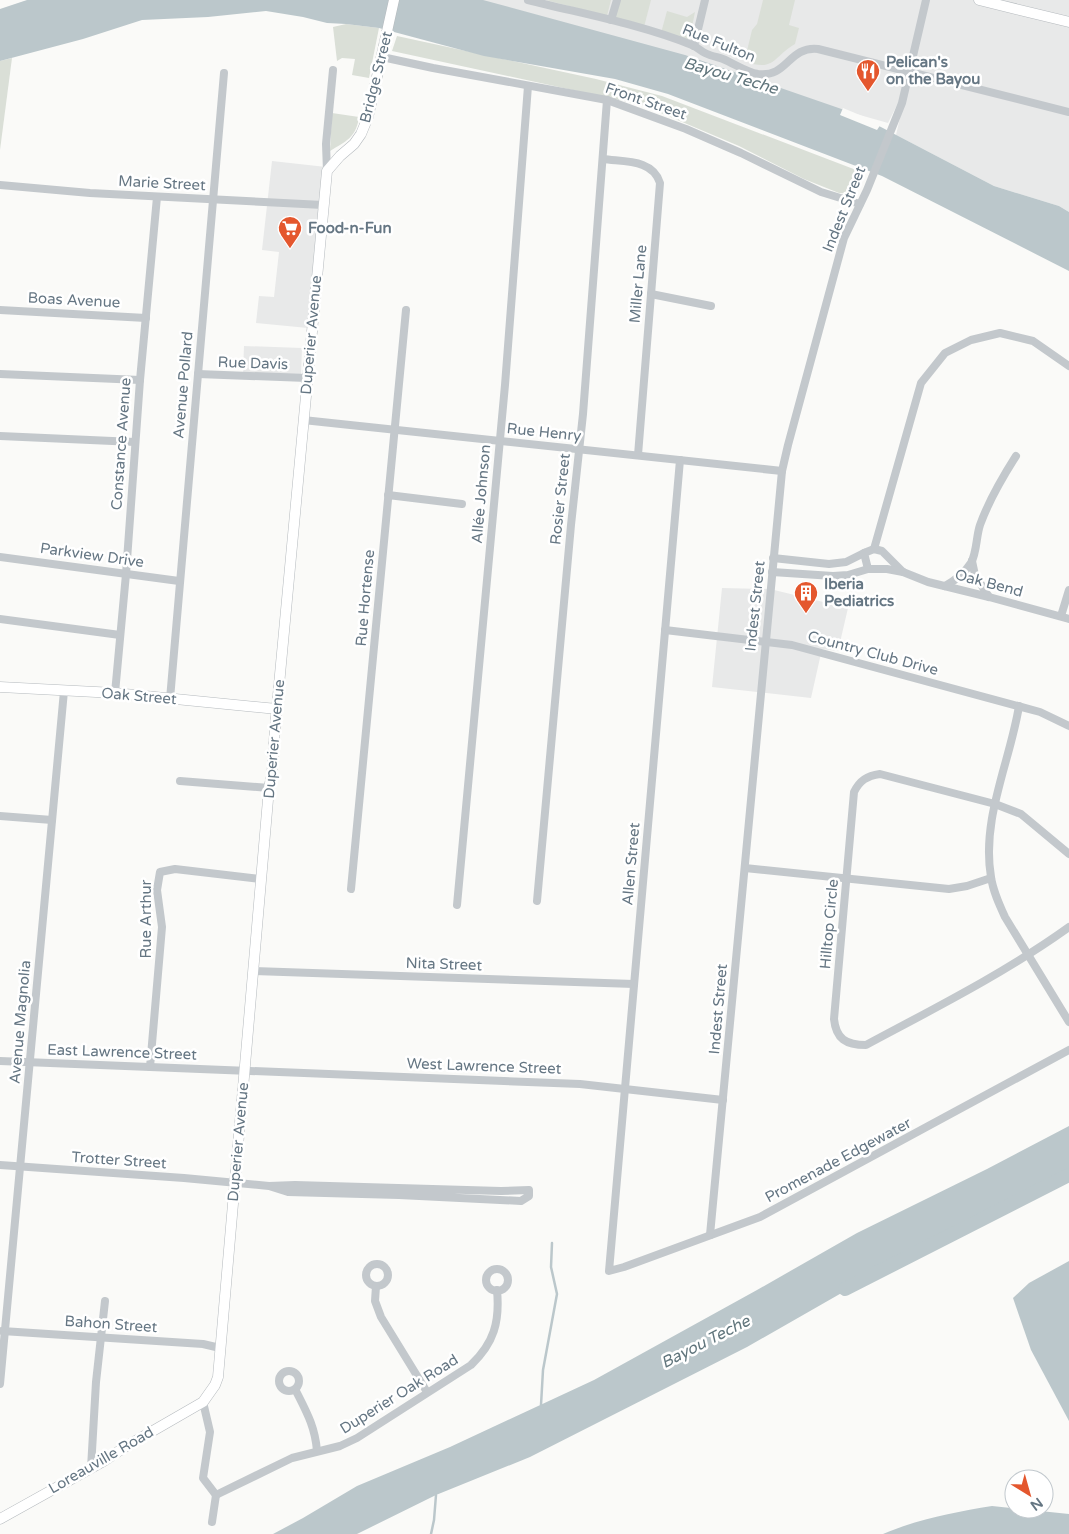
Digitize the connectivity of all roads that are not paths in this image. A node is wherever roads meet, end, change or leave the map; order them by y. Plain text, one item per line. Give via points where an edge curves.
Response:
1 (394, 0) edge
2 (528, 0) edge
3 (617, 0) edge
4 (705, 0) edge
5 (926, 0) edge
6 (979, 0) edge
7 (611, 20) junction
8 (1069, 22) edge
9 (694, 46) junction
10 (382, 56) junction
11 (333, 70) dead end
12 (910, 72) junction
13 (224, 73) dead end
14 (528, 86) junction
15 (607, 100) junction
16 (1069, 112) edge
17 (602, 159) junction
18 (327, 171) junction
19 (0, 185) edge
20 (157, 197) junction
21 (213, 200) junction
22 (860, 204) junction
23 (323, 205) junction
24 (651, 294) junction
25 (711, 306) dead end
26 (0, 310) edge
27 (406, 310) dead end
28 (146, 318) junction
29 (1069, 366) edge
30 (0, 374) edge
31 (198, 374) junction
32 (307, 378) junction
33 (140, 380) junction
34 (303, 420) junction
35 (394, 430) junction
36 (0, 436) edge
37 (500, 441) junction
38 (135, 442) junction
39 (578, 449) junction
40 (638, 455) junction
41 (1016, 456) dead end
42 (680, 460) junction
43 (782, 470) junction
44 (388, 495) junction
45 (462, 504) dead end
46 (874, 549) junction
47 (864, 553) junction
48 (0, 557) edge
49 (773, 558) junction
50 (972, 561) junction
51 (868, 569) junction
52 (772, 572) junction
53 (903, 572) junction
54 (126, 574) junction
55 (179, 581) junction
56 (945, 586) junction
57 (1069, 590) edge
58 (989, 597) junction
59 (1065, 618) edge
60 (0, 619) edge
61 (665, 630) junction
62 (120, 635) junction
63 (764, 641) junction
64 (0, 687) edge
65 (64, 692) junction
66 (115, 693) junction
67 (170, 699) junction
68 (1019, 706) junction
69 (277, 709) junction
70 (1069, 726) edge
71 (180, 781) dead end
72 (269, 788) junction
73 (995, 804) junction
74 (0, 816) edge
75 (52, 820) junction
76 (1069, 854) edge
77 (745, 868) junction
78 (991, 878) junction
79 (261, 879) junction
80 (847, 879) junction
81 (351, 889) dead end
82 (537, 901) dead end
83 (457, 905) dead end
84 (1069, 927) edge
85 (1028, 955) junction
86 (254, 971) junction
87 (634, 984) junction
88 (1069, 1022) edge
89 (1069, 1050) edge
90 (0, 1061) edge
91 (30, 1062) junction
92 (150, 1067) junction
93 (244, 1071) junction
94 (625, 1089) junction
95 (723, 1100) junction
96 (0, 1165) edge
97 (20, 1167) junction
98 (235, 1183) junction
99 (483, 1194) junction
100 (710, 1236) junction
101 (609, 1271) joint
102 (376, 1286) dead end
103 (497, 1290) dead end
104 (105, 1301) dead end
105 (2, 1331) edge
106 (101, 1337) junction
107 (220, 1348) junction
108 (0, 1384) edge
109 (295, 1389) dead end
110 (427, 1392) junction
111 (202, 1402) junction
112 (317, 1451) junction
113 (90, 1468) junction
114 (216, 1495) junction
115 (0, 1519) edge
116 (212, 1522) dead end

1 - 10 main road, Bridge Street
2 - 7 street, Rue Fulton
3 - 7 street
4 - 9 street
5 - 12 street, Indest Street
6 - 8 main road
7 - 9 street, Rue Fulton
9 - 12 street, Rue Fulton via 761,74 780,70 800,50 809,48
10 - 14 street, Front Street
10 - 18 main road, Bridge Street via 361,134
11 - 18 street, Duperier Avenue via 326,144
12 - 16 street, Rue Fulton
12 - 22 street, Indest Street via 902,103
13 - 21 street, Avenue Pollard
14 - 15 street, Front Street
14 - 37 street, Allée Johnson
15 - 17 street, Rosier Street
15 - 22 street, Front Street via 686,129 821,192
17 - 24 street, Miller Lane via 641,164 658,173 660,182
17 - 39 street, Rosier Street via 584,414
18 - 23 main road, Duperier Avenue
19 - 20 street, Marie Street
20 - 21 street, Marie Street
20 - 28 street, Constance Avenue
21 - 23 street, Marie Street
21 - 31 street, Avenue Pollard
22 - 43 street, Indest Street via 844,238
23 - 32 main road, Duperier Avenue
24 - 25 street
24 - 40 street, Miller Lane
26 - 28 street, Boas Avenue
27 - 35 street, Rue Hortense
28 - 33 street, Constance Avenue
29 - 46 street via 1033,341 1000,333 971,340 945,353 922,383
30 - 33 street
31 - 32 street, Rue Davis
31 - 55 street, Avenue Pollard
32 - 34 main road, Duperier Avenue
33 - 38 street, Constance Avenue
34 - 35 street, Rue Henry
34 - 69 main road, Duperier Avenue
35 - 37 street, Rue Henry
35 - 44 street, Rue Hortense
36 - 38 street
37 - 39 street, Rue Henry
37 - 83 street, Allée Johnson
38 - 54 street, Constance Avenue
39 - 40 street, Rue Henry
39 - 82 street, Rosier Street
40 - 42 street, Rue Henry
41 - 50 street via 996,488 979,527
42 - 43 street, Rue Henry
42 - 61 street, Allen Street
43 - 49 street, Indest Street
44 - 45 street
44 - 81 street, Rue Hortense
46 - 47 street
46 - 53 street, Oak Bend via 882,551
47 - 49 street via 846,562 829,564
47 - 51 street
48 - 54 street, Parkview Drive
49 - 52 street, Indest Street
50 - 56 street via 964,574
50 - 58 street via 975,575
51 - 52 street, Oak Bend via 833,576
51 - 53 street, Oak Bend
52 - 63 street, Indest Street
53 - 56 street, Oak Bend
54 - 55 street, Parkview Drive
54 - 62 street, Constance Avenue
55 - 67 street, Avenue Pollard
56 - 58 street, Oak Bend
57 - 59 street
58 - 59 street, Oak Bend
60 - 62 street
61 - 63 street, Country Club Drive
61 - 87 street, Allen Street
62 - 66 street, Constance Avenue
63 - 68 street, Country Club Drive via 792,645
63 - 77 street, Indest Street
64 - 65 main road, Oak Street
65 - 66 main road, Oak Street
65 - 75 street, Avenue Magnolia
66 - 67 main road, Oak Street
67 - 69 main road, Oak Street
68 - 70 street, Country Club Drive via 1050,715
68 - 73 street
69 - 72 main road, Duperier Avenue
71 - 72 street
72 - 79 main road, Duperier Avenue
73 - 76 street, Hilltop Circle via 1021,814
73 - 78 street via 990,828
73 - 80 street, Hilltop Circle via 880,774 871,775 854,792
74 - 75 street
75 - 91 street, Avenue Magnolia
77 - 80 street
77 - 95 street, Indest Street
78 - 80 street via 949,890
78 - 85 street via 1005,917
79 - 86 main road, Duperier Avenue
79 - 92 street, Rue Arthur via 175,869 160,872 157,890 162,927
80 - 85 street, Hilltop Circle via 834,1019 839,1036 847,1042 866,1045
84 - 85 street, Hilltop Circle
85 - 88 street
86 - 87 street, Nita Street
86 - 93 main road, Duperier Avenue
87 - 94 street, Allen Street
89 - 100 street, Promenade Edgewater via 760,1217
90 - 91 street, East Lawrence Street
91 - 92 street, East Lawrence Street
91 - 97 street, Avenue Magnolia
92 - 93 street, East Lawrence Street
93 - 94 street, West Lawrence Street via 580,1084
93 - 98 main road, Duperier Avenue
94 - 95 street, West Lawrence Street
94 - 101 street, Allen Street
95 - 100 street, Indest Street
96 - 97 street, Trotter Street
97 - 98 street, Trotter Street
97 - 105 street, Avenue Magnolia
98 - 99 street, Trotter Street via 270,1186 288,1192 310,1189
98 - 107 main road, Duperier Avenue
99 - 99 street via 521,1201 529,1196 529,1190
100 - 101 street, Promenade Edgewater
102 - 110 street via 375,1301 381,1317
103 - 110 street, Duperier Oak Road via 497,1318 493,1336 484,1352 471,1365
104 - 106 street
105 - 106 street, Bahon Street
105 - 108 street, Avenue Magnolia
106 - 107 street, Bahon Street
106 - 113 street
107 - 111 main road, Duperier Avenue via 218,1376
109 - 112 street via 315,1433
110 - 112 street, Duperier Oak Road via 357,1438
111 - 113 main road, Loreauville Road
111 - 114 street via 210,1432 203,1478
112 - 114 street, Duperier Oak Road via 292,1458
113 - 115 main road, Loreauville Road
114 - 116 street

